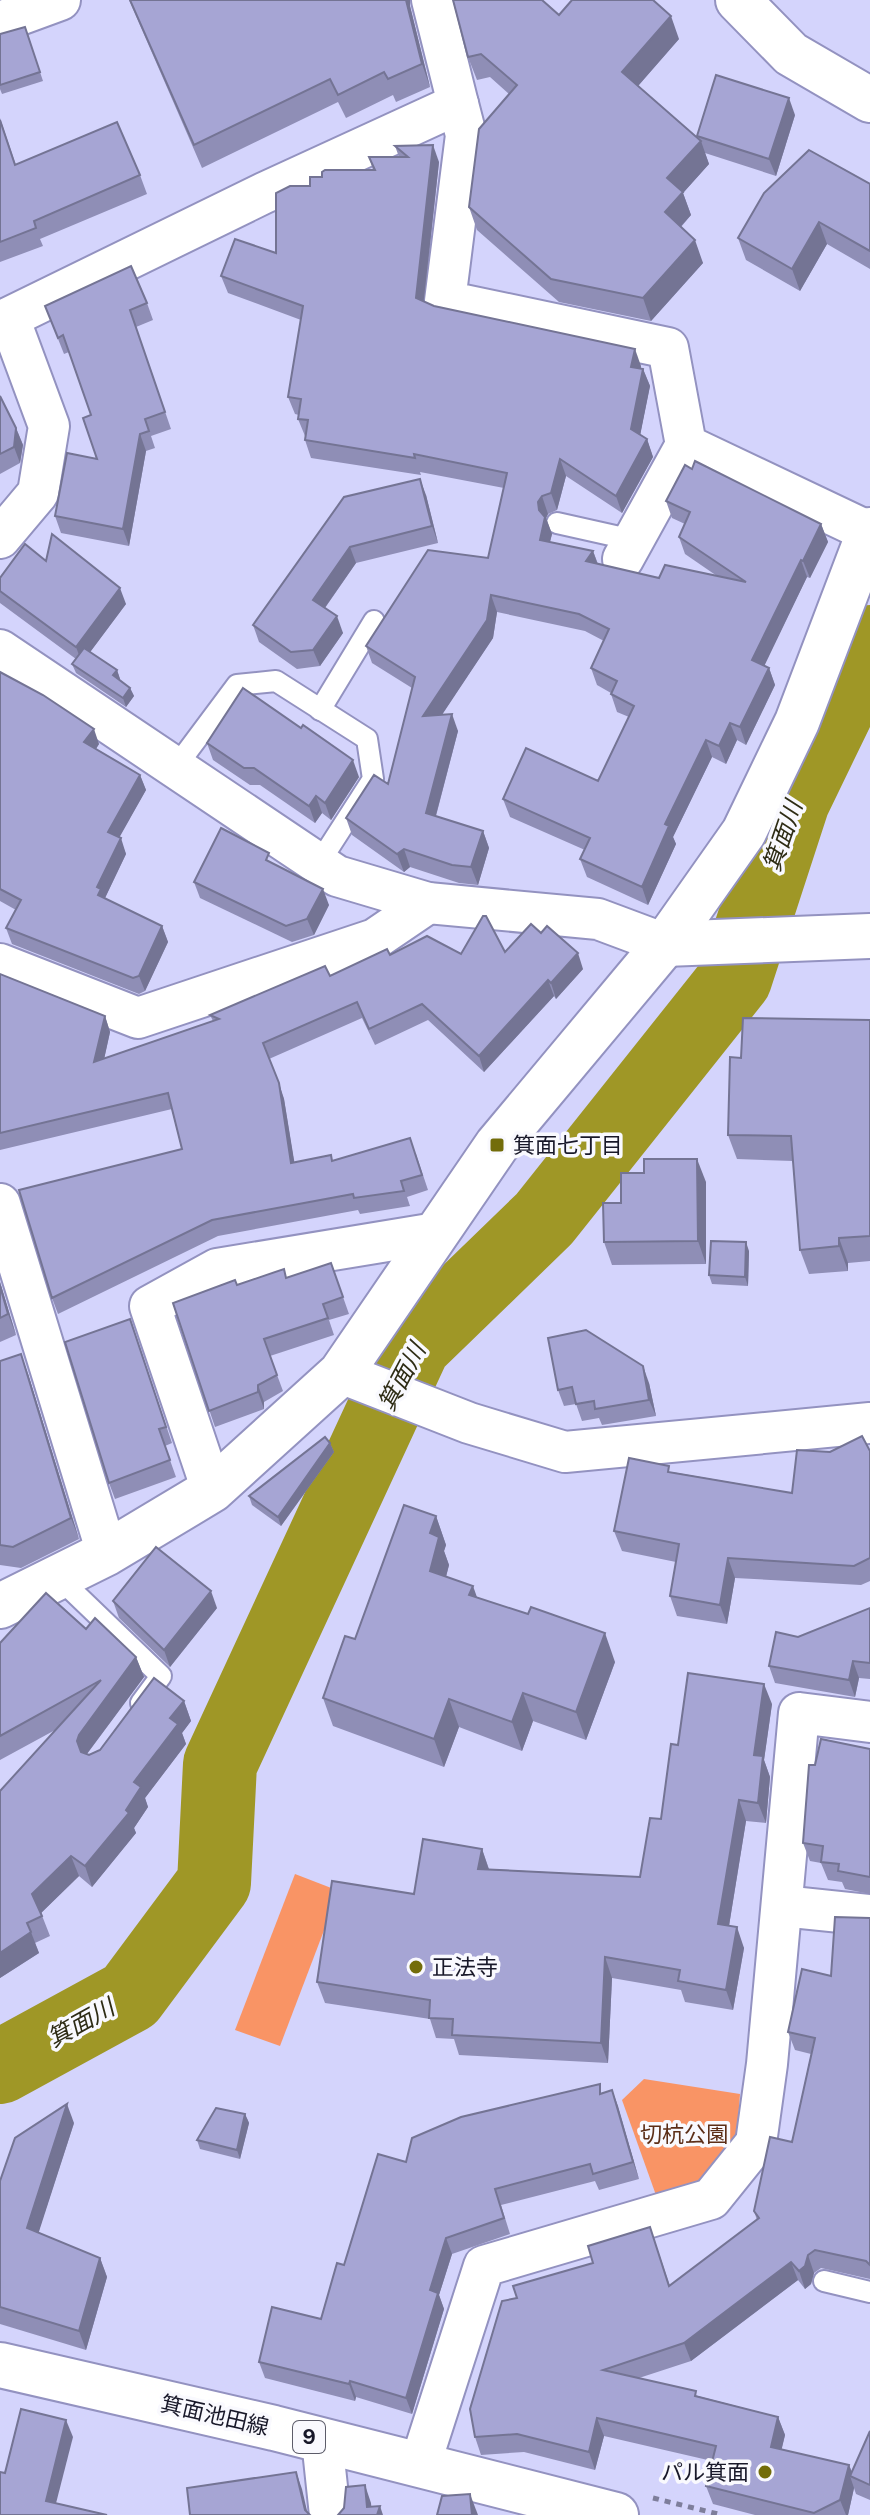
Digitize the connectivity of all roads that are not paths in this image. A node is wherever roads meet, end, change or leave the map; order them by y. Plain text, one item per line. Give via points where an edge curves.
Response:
1 (60, 0) edge
2 (432, 0) edge
3 (738, 0) edge
4 (0, 22) edge
5 (870, 100) edge
6 (458, 104) junction
7 (4, 320) edge
8 (686, 445) junction
9 (557, 523) dead end
10 (869, 531) edge
11 (0, 538) edge
12 (628, 549) joint
13 (374, 621) dead end
14 (0, 650) edge
15 (320, 710) junction
16 (175, 768) junction
17 (319, 863) junction
18 (428, 903) junction
19 (870, 936) edge
20 (684, 943) junction
21 (0, 964) edge
22 (0, 1204) edge
23 (436, 1233) junction
24 (341, 1373) junction
25 (870, 1423) edge
26 (212, 1490) junction
27 (107, 1553) junction
28 (58, 1577) junction
29 (0, 1606) edge
30 (870, 1722) edge
31 (125, 1725) edge
32 (782, 1906) junction
33 (870, 1915) edge
34 (824, 2281) dead end
35 (870, 2292) edge
36 (0, 2365) edge
37 (322, 2440) junction
38 (420, 2465) junction
39 (330, 2515) edge
40 (616, 2515) edge

1 - 4 street
2 - 6 street
3 - 5 street via 791,54
6 - 7 street
6 - 8 street via 466,135 445,301 668,348
7 - 11 street via 49,426 38,493
8 - 10 street
8 - 12 street
9 - 12 lane
10 - 20 street via 797,722
13 - 15 lane
14 - 16 street
15 - 16 lane via 276,681 237,685
15 - 17 lane via 367,739 373,779
16 - 17 street
17 - 18 street via 337,876
18 - 20 street via 598,919
18 - 21 street via 375,939 138,1018
19 - 20 street
20 - 23 street via 497,1145
22 - 27 street
23 - 24 street
23 - 26 street via 217,1269 150,1306
24 - 25 street via 469,1423 565,1452
24 - 26 street
26 - 27 street
27 - 28 street
28 - 29 street
28 - 31 lane via 161,1676
30 - 32 street via 799,1713
32 - 33 street
32 - 38 street via 756,2143 711,2199 484,2266
34 - 35 lane
36 - 37 street, 箕面池田線 / 9
37 - 38 street, 箕面池田線 / 9
37 - 39 street
38 - 40 street, 箕面池田線 / 9

